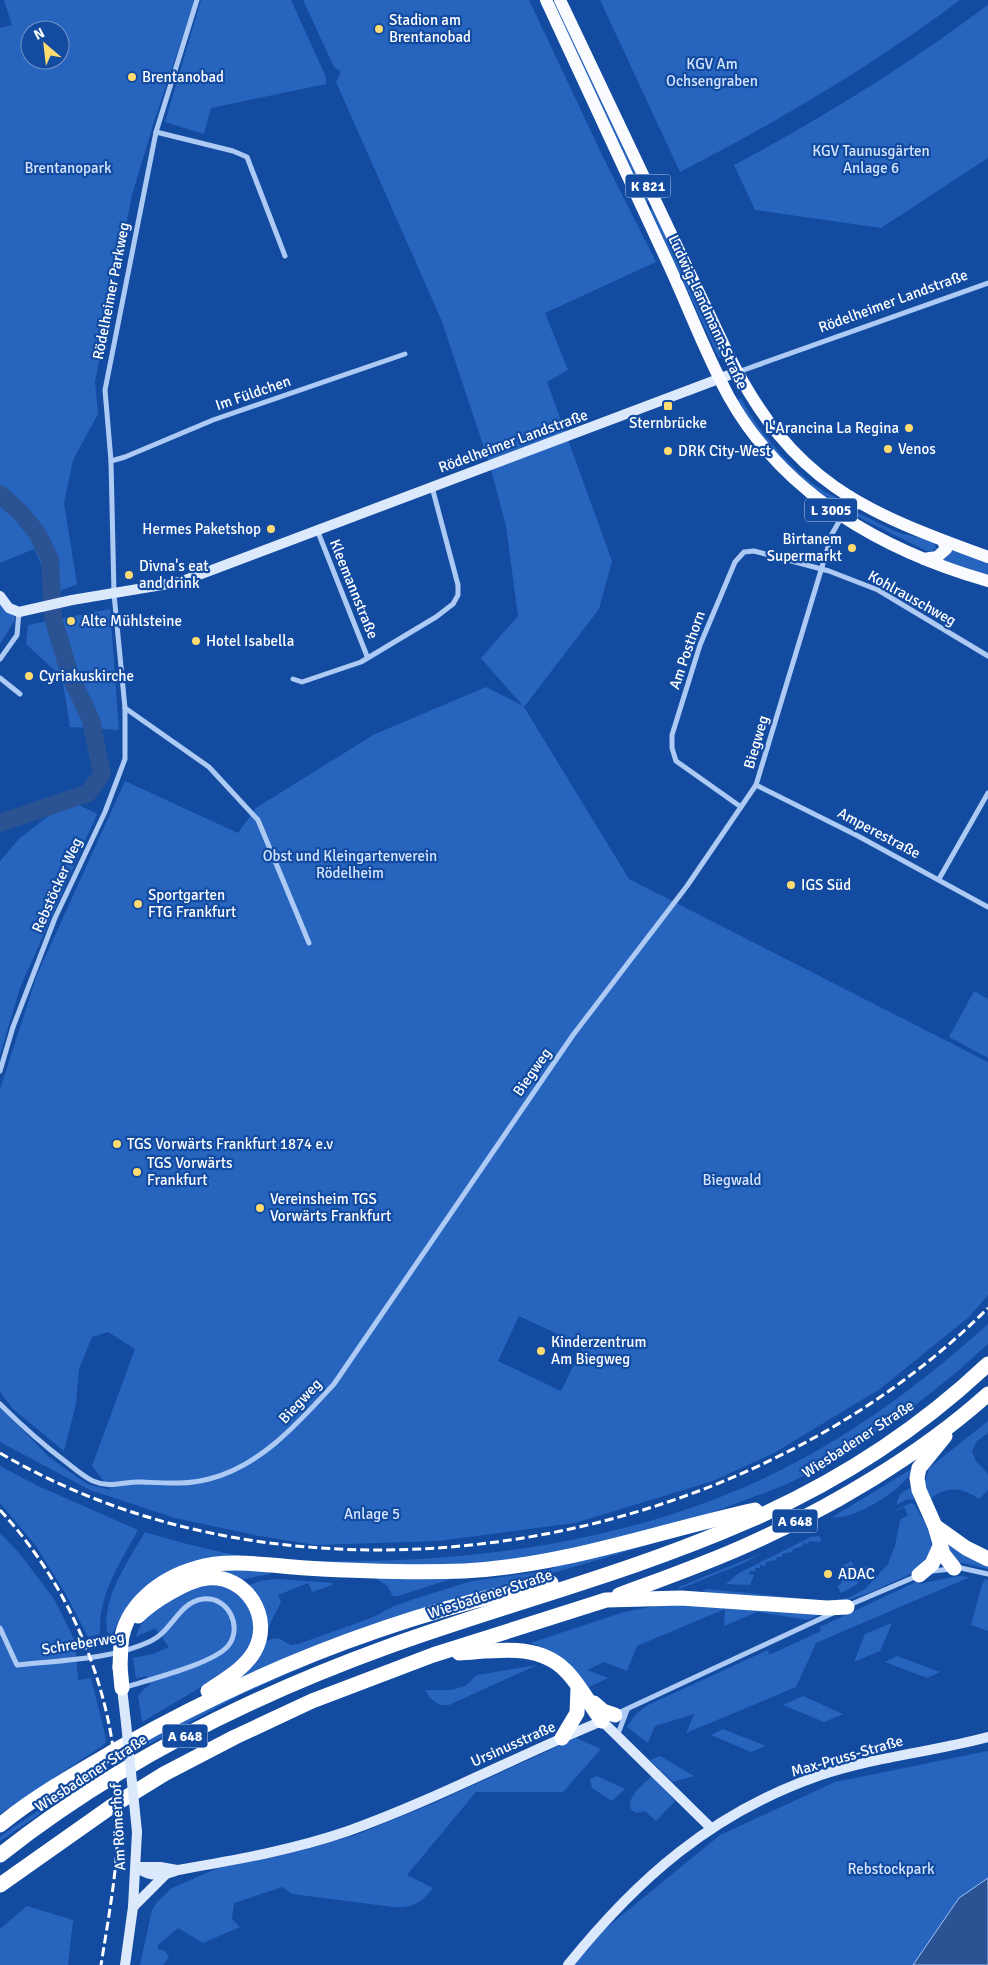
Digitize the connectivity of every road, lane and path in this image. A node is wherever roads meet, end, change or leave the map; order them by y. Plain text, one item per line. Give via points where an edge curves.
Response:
1 (196, 0) edge
2 (546, 0) edge
3 (560, 0) edge
4 (156, 132) junction
5 (285, 256) dead end
6 (988, 283) edge
7 (405, 354) dead end
8 (737, 372) junction
9 (720, 379) junction
10 (111, 460) junction
11 (432, 487) junction
12 (862, 506) junction
13 (840, 517) junction
14 (318, 532) junction
15 (943, 541) junction
16 (988, 557) edge
17 (924, 559) junction
18 (820, 569) junction
19 (988, 581) edge
20 (114, 594) junction
21 (0, 596) edge
22 (19, 612) junction
23 (367, 656) junction
24 (988, 656) edge
25 (0, 659) edge
26 (0, 678) edge
27 (293, 679) dead end
28 (20, 694) dead end
29 (125, 708) junction
30 (756, 785) junction
31 (988, 793) edge
32 (741, 806) junction
33 (939, 880) junction
34 (988, 907) edge
35 (309, 943) dead end
36 (0, 1071) edge
37 (988, 1364) edge
38 (988, 1394) edge
39 (0, 1404) edge
40 (968, 1412) junction
41 (788, 1502) junction
42 (935, 1526) junction
43 (940, 1546) junction
44 (988, 1559) edge
45 (954, 1568) junction
46 (607, 1574) junction
47 (988, 1574) edge
48 (919, 1575) junction
49 (606, 1600) junction
50 (847, 1607) junction
51 (0, 1628) edge
52 (121, 1643) junction
53 (433, 1655) junction
54 (576, 1684) junction
55 (122, 1688) junction
56 (615, 1715) junction
57 (162, 1723) junction
58 (619, 1731) junction
59 (988, 1737) edge
60 (562, 1738) junction
61 (628, 1745) junction
62 (0, 1825) edge
63 (711, 1828) junction
64 (0, 1855) edge
65 (136, 1867) junction
66 (178, 1870) junction
67 (167, 1874) junction
68 (0, 1885) edge
69 (134, 1907) junction
70 (125, 1965) edge
71 (568, 1965) edge

1 - 4 street, Rödelheimer Parkweg
2 - 9 main road, Ludwig-Landmann-Straße / K 821
3 - 8 main road, Ludwig-Landmann-Straße / K 821
4 - 5 street via 247,157
4 - 10 street, Rödelheimer Parkweg via 105,390
6 - 8 street, Rödelheimer Landstraße
7 - 10 street, Im Füldchen via 213,420
8 - 9 main road, Rödelheimer Landstraße
8 - 12 main road, Ludwig-Landmann-Straße / L 3005 via 772,429 793,453 816,475
9 - 11 main road, Rödelheimer Landstraße
9 - 13 main road, Ludwig-Landmann-Straße / L 3005 via 762,445 807,491
10 - 20 street, Rödelheimer Parkweg
11 - 14 main road, Rödelheimer Landstraße
11 - 23 street, Kleemannstraße via 458,594 453,604 436,617
12 - 13 street via 845,511
12 - 15 main road, Ludwig-Landmann-Straße / L 3005
13 - 17 main road, Ludwig-Landmann-Straße / L 3005
13 - 18 street, Biegweg
14 - 20 main road, Rödelheimer Landstraße via 180,582
14 - 23 street, Kleemannstraße
15 - 16 main road, Ludwig-Landmann-Straße / L 3005
15 - 17 main road via 946,549 943,554
17 - 19 main road, Ludwig-Landmann-Straße / L 3005
18 - 24 street, Kohlrauschweg via 878,590
18 - 30 street, Biegweg
18 - 32 street, Am Posthorn via 754,551 744,552 735,562 700,645 672,735 672,748 676,761
20 - 22 main road, Rödelheimer Landstraße
20 - 29 street, Rebstöcker Weg
21 - 22 main road via 9,608
22 - 25 street via 17,635
23 - 27 street, Kleemannstraße via 361,662 302,682
26 - 28 street
29 - 35 street via 208,767 258,820
29 - 36 street, Rebstöcker Weg via 125,759 55,918 13,1027
30 - 32 street, Biegweg
30 - 33 street, Amperestraße
31 - 33 street
32 - 39 street, Biegweg via 687,886 556,1059 334,1384 287,1434 232,1472 209,1480 164,1484 134,1482 115,1486 92,1481 30,1434
33 - 34 street, Amperestraße
37 - 41 highway, Wiesbadener Straße / A 648 via 911,1428 848,1469
38 - 40 highway, A 648
40 - 42 highway via 919,1468 919,1490
40 - 49 highway, A 648 via 860,1485 784,1527 746,1546
41 - 46 highway, Wiesbadener Straße / A 648 via 718,1533
41 - 52 highway via 590,1552 488,1569 358,1571 206,1565 183,1573 146,1596 128,1616
42 - 43 highway
42 - 44 highway
43 - 45 highway
43 - 48 highway via 936,1558
45 - 47 street, Ursinusstraße
45 - 48 street, Ursinusstraße
46 - 57 highway via 521,1590 372,1633 310,1654
46 - 64 highway, Wiesbadener Straße / A 648 via 387,1647 281,1689 168,1744 93,1790
48 - 50 street, Ursinusstraße
49 - 50 highway via 681,1598
49 - 53 highway, A 648
50 - 56 street, Ursinusstraße
51 - 55 street, Schreberweg via 17,1665 104,1654 146,1643 197,1600 214,1600 229,1611 235,1626 234,1636 220,1653
52 - 55 highway, bridge
52 - 57 highway via 132,1624 146,1610 180,1587 200,1579 214,1578 232,1583 243,1589 254,1602 261,1628 259,1642 250,1657 234,1674
53 - 54 highway via 498,1650 537,1653 552,1659
53 - 68 highway, A 648 via 312,1701 164,1774 112,1806
54 - 56 highway
54 - 60 highway via 577,1713
55 - 65 main road, Am Römerhof, bridge via 136,1832
56 - 58 street
56 - 58 main road via 611,1723
56 - 60 main road, Ursinusstraße
56 - 61 main road
57 - 62 highway via 89,1766
58 - 61 main road
59 - 63 main road, Max-Pruss-Straße via 818,1776 743,1809
60 - 66 main road, Ursinusstraße via 393,1814 346,1831 294,1846
61 - 63 main road
63 - 71 main road, Max-Pruss-Straße via 630,1894
65 - 66 main road, Ursinusstraße
65 - 67 main road, Ursinusstraße via 153,1875
65 - 69 main road, Am Römerhof
66 - 67 main road, Ursinusstraße
67 - 69 main road, Ursinusstraße
69 - 70 main road, Am Römerhof

